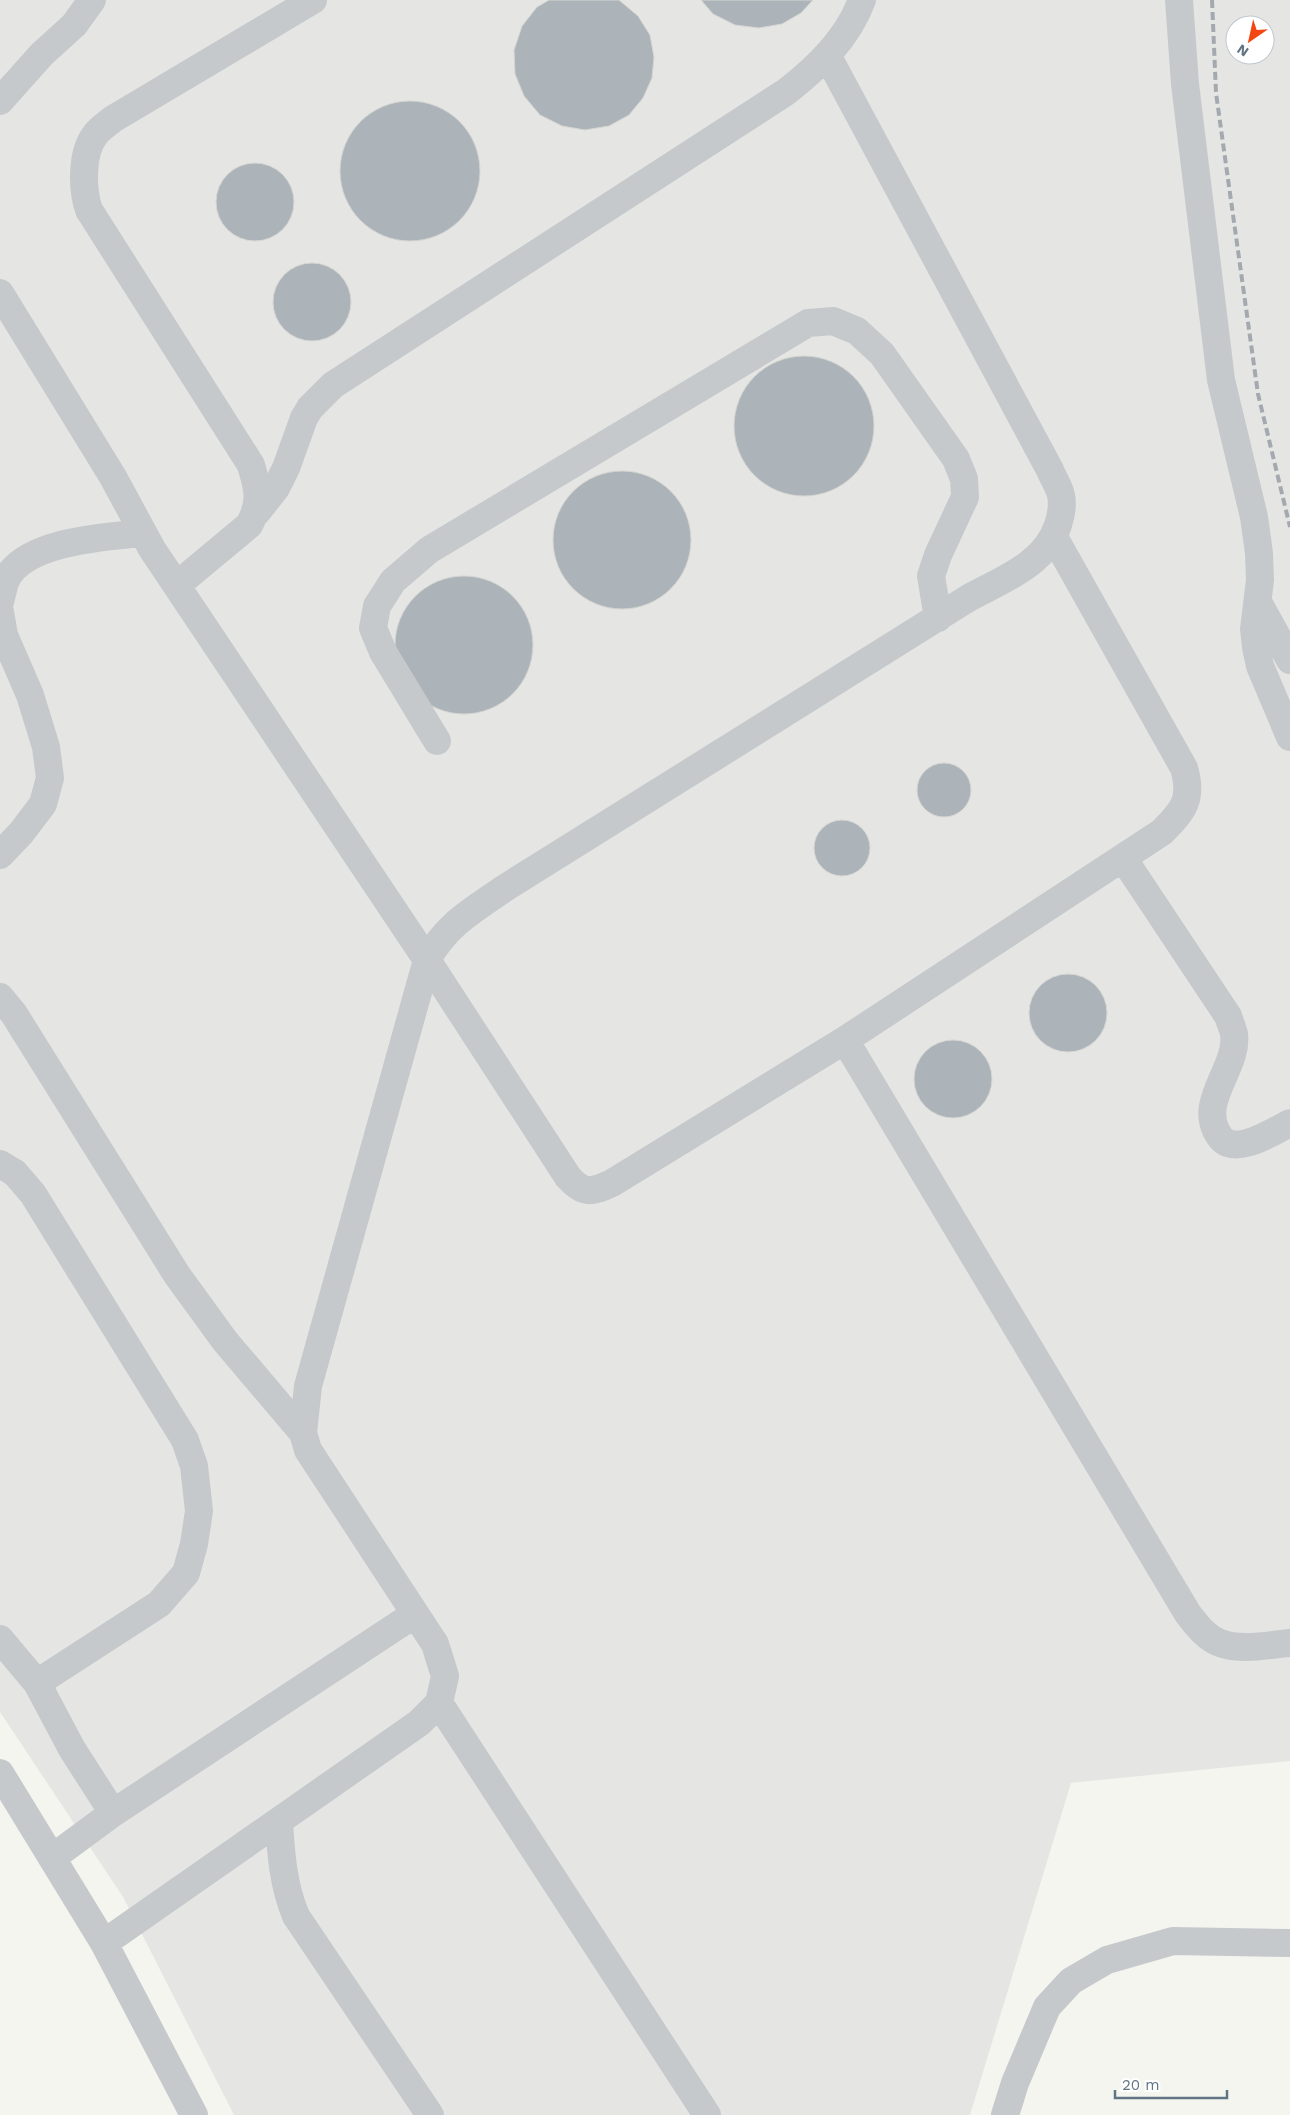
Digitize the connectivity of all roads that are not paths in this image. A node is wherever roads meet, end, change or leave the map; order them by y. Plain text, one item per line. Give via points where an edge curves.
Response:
1 (92, 0) edge
2 (313, 0) edge
3 (862, 0) edge
4 (1179, 0) edge
5 (827, 55) junction
6 (0, 101) edge
7 (0, 293) edge
8 (257, 512) junction
9 (143, 533) junction
10 (1054, 537) junction
11 (177, 585) junction
12 (0, 602) edge
13 (1258, 602) junction
14 (0, 612) edge
15 (938, 618) junction
16 (1290, 660) edge
17 (1290, 738) edge
18 (437, 741) dead end
19 (0, 856) edge
20 (1123, 858) junction
21 (427, 960) junction
22 (0, 997) edge
23 (845, 1040) junction
24 (1290, 1123) edge
25 (0, 1164) edge
26 (303, 1433) junction
27 (415, 1614) junction
28 (0, 1639) edge
29 (1290, 1643) edge
30 (37, 1683) junction
31 (439, 1702) junction
32 (0, 1773) edge
33 (113, 1813) junction
34 (279, 1821) junction
35 (52, 1858) junction
36 (104, 1943) junction
37 (1290, 1943) edge
38 (194, 2115) edge
39 (430, 2115) edge
40 (707, 2115) edge
41 (1005, 2115) edge

1 - 6 street via 74,26 42,54
2 - 8 street via 113,120 95,135 83,178 84,197 89,210 251,465 257,485
3 - 5 street via 854,20
4 - 13 street via 1185,84 1221,380 1260,553
5 - 8 street via 786,92 333,384 304,418 276,488
5 - 10 street via 1050,470 1061,495 1062,514
7 - 9 street via 113,477
8 - 11 street via 238,536
9 - 11 street
9 - 12 street via 50,547 24,560 6,579
10 - 15 street via 1044,552 1027,565
10 - 20 street via 1184,768 1189,785 1186,802 1176,818 1162,832
11 - 21 street
13 - 16 street
13 - 17 street via 1254,629 1260,666
14 - 19 street via 4,636 30,695 46,747 50,778 42,804 22,833
15 - 18 street via 931,576 965,497 964,479 956,459 876,348 857,331 833,321 808,324 428,550 393,581 377,606 373,628 383,652
15 - 21 street via 505,888 455,922 438,940
20 - 23 street
20 - 24 street via 1228,1016 1234,1035 1231,1054 1212,1111 1218,1133 1222,1139 1237,1145 1256,1140
21 - 23 street via 578,1188 594,1191 612,1183
21 - 26 street via 308,1386
22 - 26 street via 14,1014 177,1275 225,1341
23 - 29 street via 1188,1614 1204,1633 1219,1643 1242,1648
25 - 30 street via 15,1173 33,1194 185,1440 194,1466 199,1511 186,1573 159,1604
26 - 27 street via 308,1450
27 - 31 street via 435,1644 445,1676
27 - 33 street
28 - 30 street
30 - 33 street via 72,1749
31 - 34 street via 419,1724
31 - 40 street
32 - 35 street
33 - 35 street
34 - 36 street
34 - 39 street via 282,1864 296,1916
35 - 36 street
36 - 38 street
37 - 41 street via 1173,1941 1107,1960 1071,1981 1047,2007

